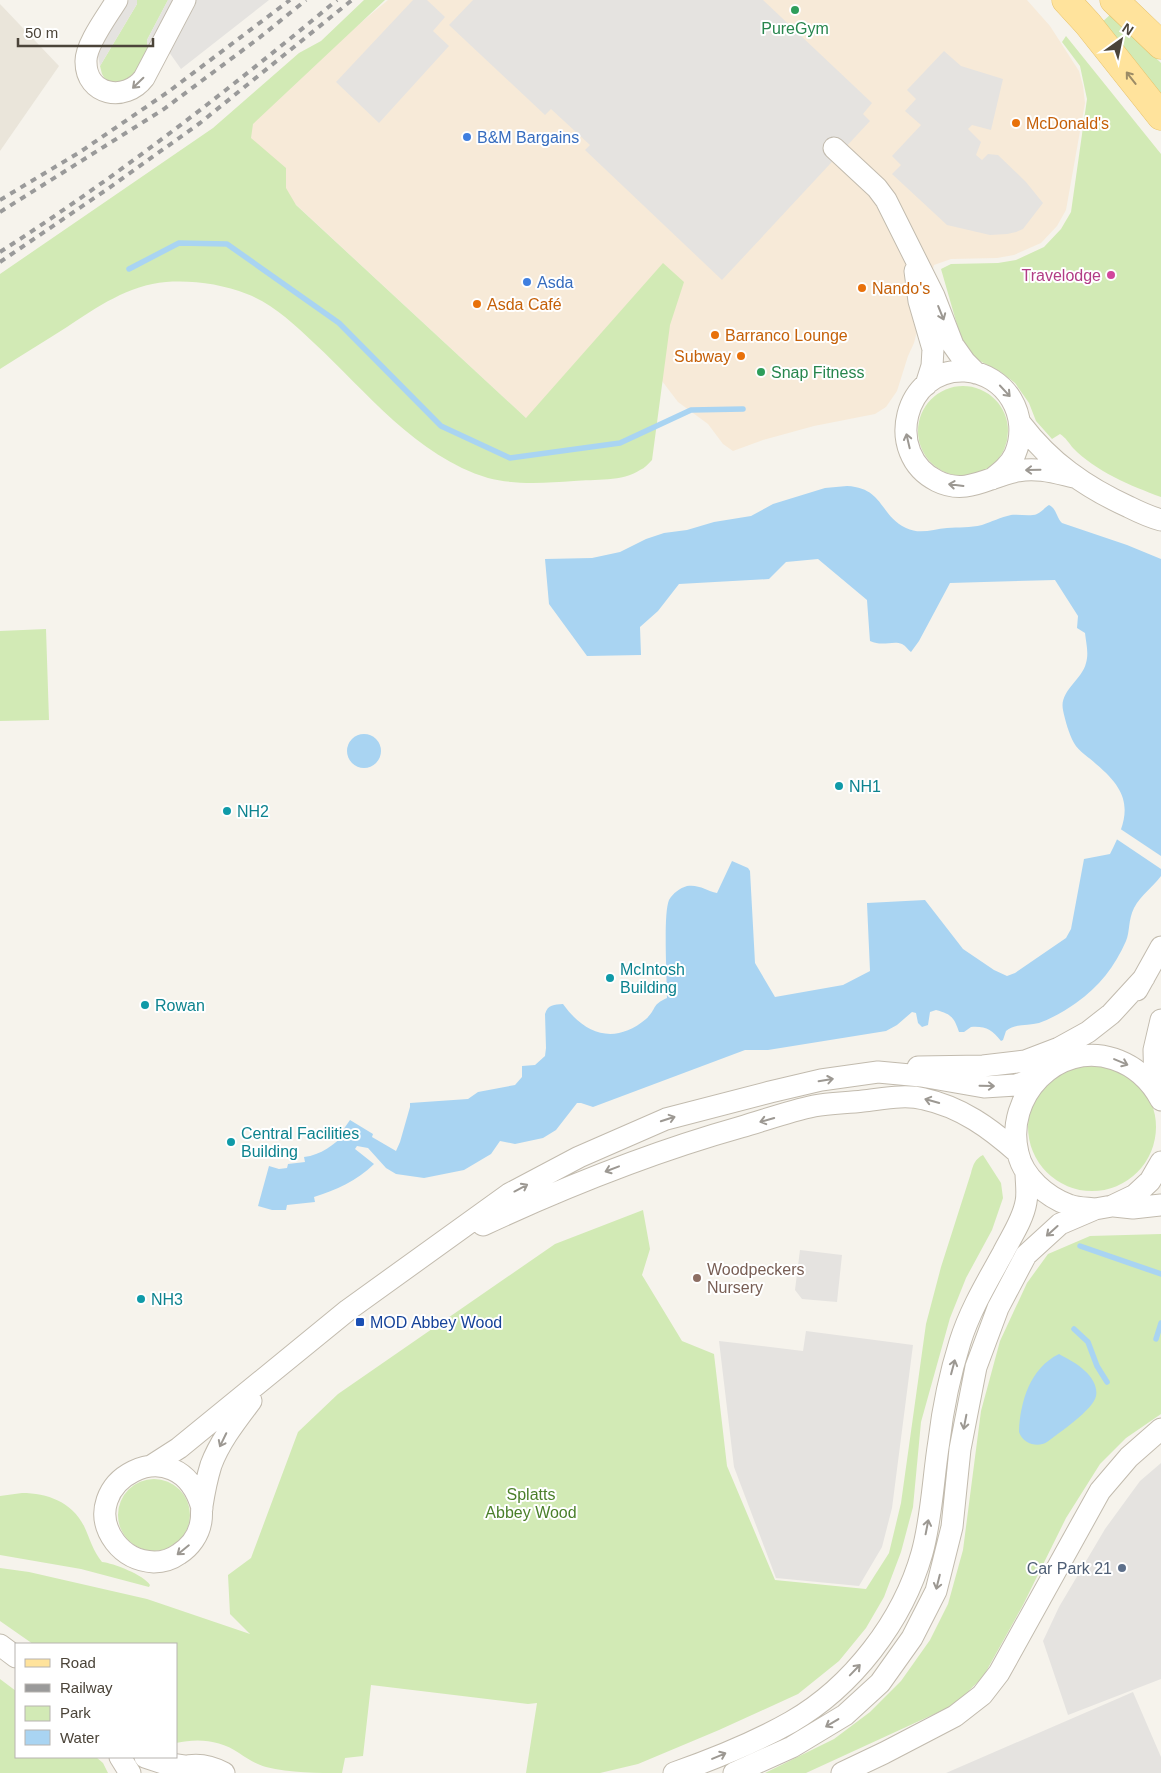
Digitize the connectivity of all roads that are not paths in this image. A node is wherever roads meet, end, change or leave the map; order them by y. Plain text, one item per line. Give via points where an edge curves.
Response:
1 (117, 0) edge
2 (185, 0) edge
3 (1066, 0) edge
4 (1114, 0) edge
5 (1161, 45) edge
6 (1161, 116) edge
7 (834, 148) dead end
8 (912, 253) junction
9 (976, 373) junction
10 (926, 385) junction
11 (1021, 424) junction
12 (1074, 477) junction
13 (992, 479) junction
14 (1161, 520) edge
15 (1161, 947) edge
16 (1144, 978) junction
17 (1161, 1020) edge
18 (1078, 1056) junction
19 (878, 1072) junction
20 (1039, 1077) junction
21 (1158, 1095) edge
22 (1018, 1153) junction
23 (1161, 1162) edge
24 (1026, 1172) junction
25 (1161, 1205) edge
26 (1103, 1207) junction
27 (438, 1246) junction
28 (272, 1373) junction
29 (1161, 1429) edge
30 (151, 1466) junction
31 (202, 1508) junction
32 (0, 1645) edge
33 (15, 1656) edge
34 (121, 1758) edge
35 (148, 1758) edge
36 (177, 1770) edge
37 (130, 1773) edge
38 (224, 1773) edge
39 (674, 1773) edge
40 (734, 1773) edge
41 (842, 1773) edge

2 -> 1 street via 144,78 120,94 102,90 88,73 86,62 92,44
6 -> 3 main road
4 - 5 main road
7 - 8 street via 886,200
8 -> 9 street via 934,296 953,345
8 - 10 street via 919,301 933,349
9 - 10 street via 949,373
9 -> 11 street via 992,379 1006,391 1016,406
13 -> 10 street via 975,486 937,481 922,470 912,456 906,442 908,410
11 - 12 street via 1043,451
11 - 13 street via 1015,455
12 -> 13 street via 1036,470 1018,471
12 - 14 street via 1117,502
15 - 16 street
16 - 18 street via 1126,1013 1103,1038
16 - 19 street via 1111,1014 1088,1032 1025,1061
17 - 21 street via 1154,1050
18 - 20 street via 1062,1061
18 -> 21 street via 1103,1055 1123,1062 1139,1072
19 -> 20 street via 984,1087 1016,1085
27 -> 19 street via 509,1194 579,1157 666,1119 821,1080
20 - 22 street via 1022,1104 1016,1128
22 - 24 street
22 -> 27 street via 977,1120 922,1098 814,1106 642,1157
23 - 26 street via 1150,1181 1134,1195
24 - 26 street via 1044,1192 1070,1206
39 -> 24 street via 720,1756 792,1722 839,1686 868,1656 894,1619 922,1553 951,1371 967,1320 1018,1226 1027,1202
25 - 26 street
26 -> 40 street via 1060,1224 1026,1255 998,1308 976,1367 960,1449 952,1527 936,1591 912,1638 880,1683 845,1715 792,1747
27 - 28 street via 348,1310
28 - 30 street via 179,1448
28 -> 31 street via 228,1430 211,1465
29 - 41 street via 1129,1457 1100,1491 999,1673 982,1695 955,1716
30 - 31 street via 179,1472 198,1494
31 -> 30 street via 196,1537 186,1550 172,1559 156,1562 139,1560 120,1548 106,1521 110,1492 130,1472
32 - 33 street
34 - 37 street
35 - 36 street
36 - 38 street via 198,1764

